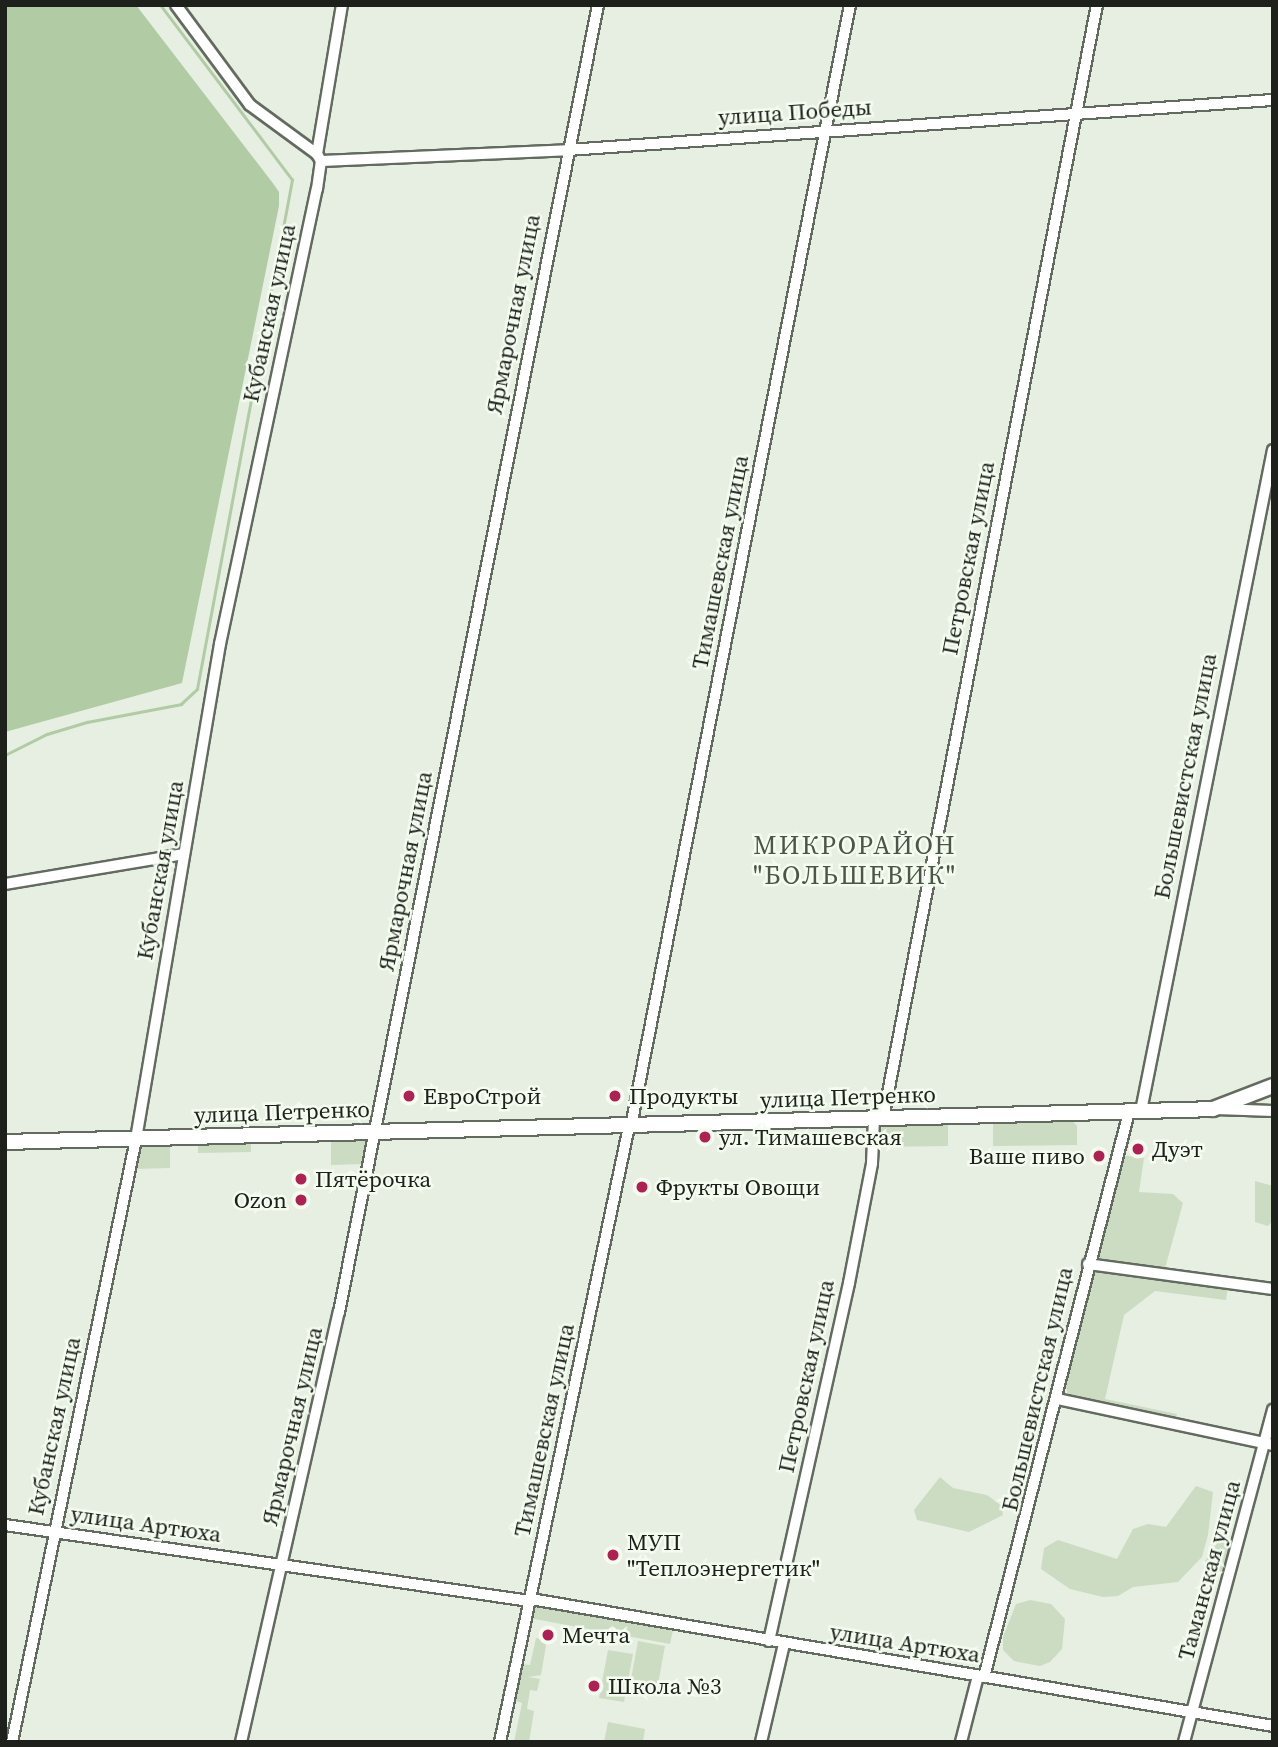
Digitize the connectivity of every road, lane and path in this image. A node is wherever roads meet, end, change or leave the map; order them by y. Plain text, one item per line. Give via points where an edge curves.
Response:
1 (176, 5) edge
2 (342, 5) edge
3 (598, 5) edge
4 (850, 5) edge
5 (1097, 5) edge
6 (1273, 100) edge
7 (1076, 113) junction
8 (826, 131) junction
9 (568, 150) junction
10 (319, 157) junction
11 (1273, 450) edge
12 (184, 854) junction
13 (5, 884) edge
14 (1270, 1092) edge
15 (1213, 1109) junction
16 (1135, 1111) junction
17 (1273, 1111) edge
18 (878, 1119) junction
19 (630, 1126) junction
20 (376, 1132) junction
21 (135, 1139) junction
22 (5, 1142) edge
23 (1088, 1264) junction
24 (1273, 1289) edge
25 (1058, 1399) junction
26 (1273, 1410) edge
27 (1269, 1444) edge
28 (5, 1525) edge
29 (54, 1532) junction
30 (281, 1563) junction
31 (531, 1600) junction
32 (769, 1641) junction
33 (785, 1644) junction
34 (981, 1676) junction
35 (1192, 1712) junction
36 (1273, 1726) edge
37 (12, 1742) edge
38 (240, 1742) edge
39 (500, 1742) edge
40 (761, 1742) edge
41 (961, 1742) edge
42 (1184, 1742) edge

1 - 10 street via 250,105
2 - 10 street, Кубанская улица
3 - 9 street, Ярмарочная улица
4 - 8 street, Тимашевская улица
5 - 7 street, Петровская улица
6 - 7 street, улица Победы
7 - 8 street, улица Победы
7 - 18 street, Петровская улица
8 - 9 street, улица Победы
8 - 19 street, Тимашевская улица
9 - 10 street, улица Победы
9 - 20 street, Ярмарочная улица
10 - 12 street, Кубанская улица via 220,643
11 - 16 street, Большевистская улица
12 - 13 street
12 - 21 street, Кубанская улица
14 - 15 main road
15 - 16 main road, улица Петренко
15 - 17 street, улица Петренко
16 - 18 main road, улица Петренко
16 - 23 street, Большевистская улица
18 - 19 main road, улица Петренко
18 - 32 street, Петровская улица via 849,1283
19 - 20 main road, улица Петренко
19 - 31 street, Тимашевская улица
20 - 21 main road, улица Петренко
20 - 30 street, Ярмарочная улица
21 - 22 main road, улица Петренко
21 - 29 street, Кубанская улица
23 - 24 street
23 - 25 street, Большевистская улица
25 - 27 street
25 - 34 street, Большевистская улица
26 - 27 street, Таманская улица
27 - 35 street, Таманская улица
28 - 29 street, улица Артюха
29 - 30 street, улица Артюха
29 - 37 street, Кубанская улица
30 - 31 street, улица Артюха
30 - 38 street, Ярмарочная улица
31 - 32 street, улица Артюха
31 - 39 street, Тимашевская улица
32 - 33 street, улица Артюха
33 - 34 street, улица Артюха
33 - 40 street
34 - 35 street, улица Артюха
34 - 41 street, Большевистская улица
35 - 36 street, улица Артюха
35 - 42 street, Таманская улица

